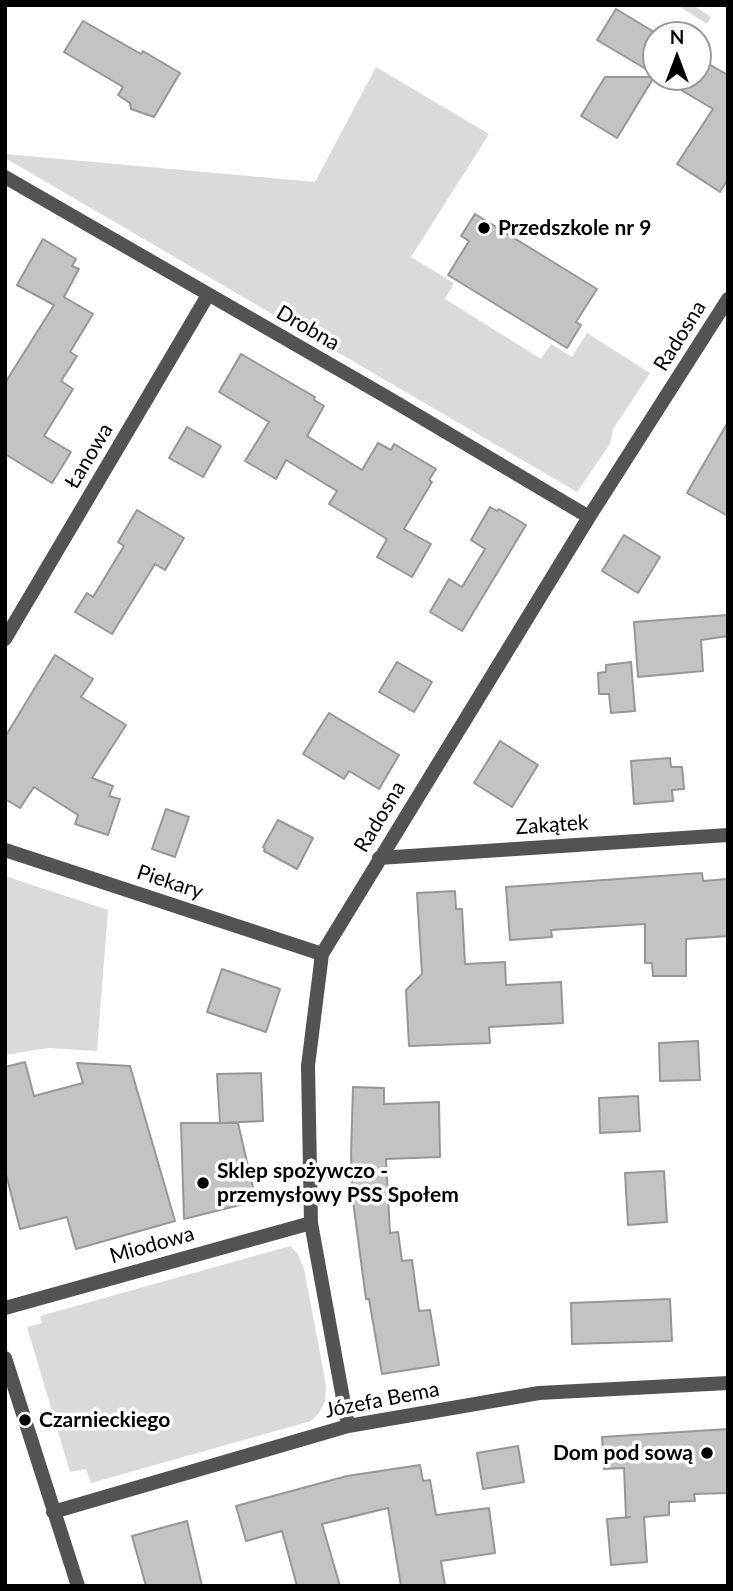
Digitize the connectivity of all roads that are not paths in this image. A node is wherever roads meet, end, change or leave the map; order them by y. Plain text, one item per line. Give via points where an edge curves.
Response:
1 (5, 177) edge
2 (208, 295) junction
3 (727, 302) edge
4 (589, 517) junction
5 (5, 639) edge
6 (728, 835) edge
7 (5, 849) edge
8 (380, 858) junction
9 (322, 954) junction
10 (311, 1223) junction
11 (5, 1308) edge
12 (5, 1358) edge
13 (728, 1383) edge
14 (348, 1426) junction
15 (53, 1512) junction
16 (78, 1586) edge

1 - 2 street, Drobna
2 - 4 street, Drobna
2 - 5 street, Łanowa
3 - 4 street, Radosna
4 - 8 street, Radosna
6 - 8 street, Zakątek
7 - 9 street, Piekary
8 - 9 street, Radosna
9 - 10 street, Radosna via 308,1066
10 - 11 street, Miodowa
10 - 14 street, Radosna
12 - 15 street
13 - 14 street, Józefa Bema via 539,1393
14 - 15 street, Józefa Bema
15 - 16 street

